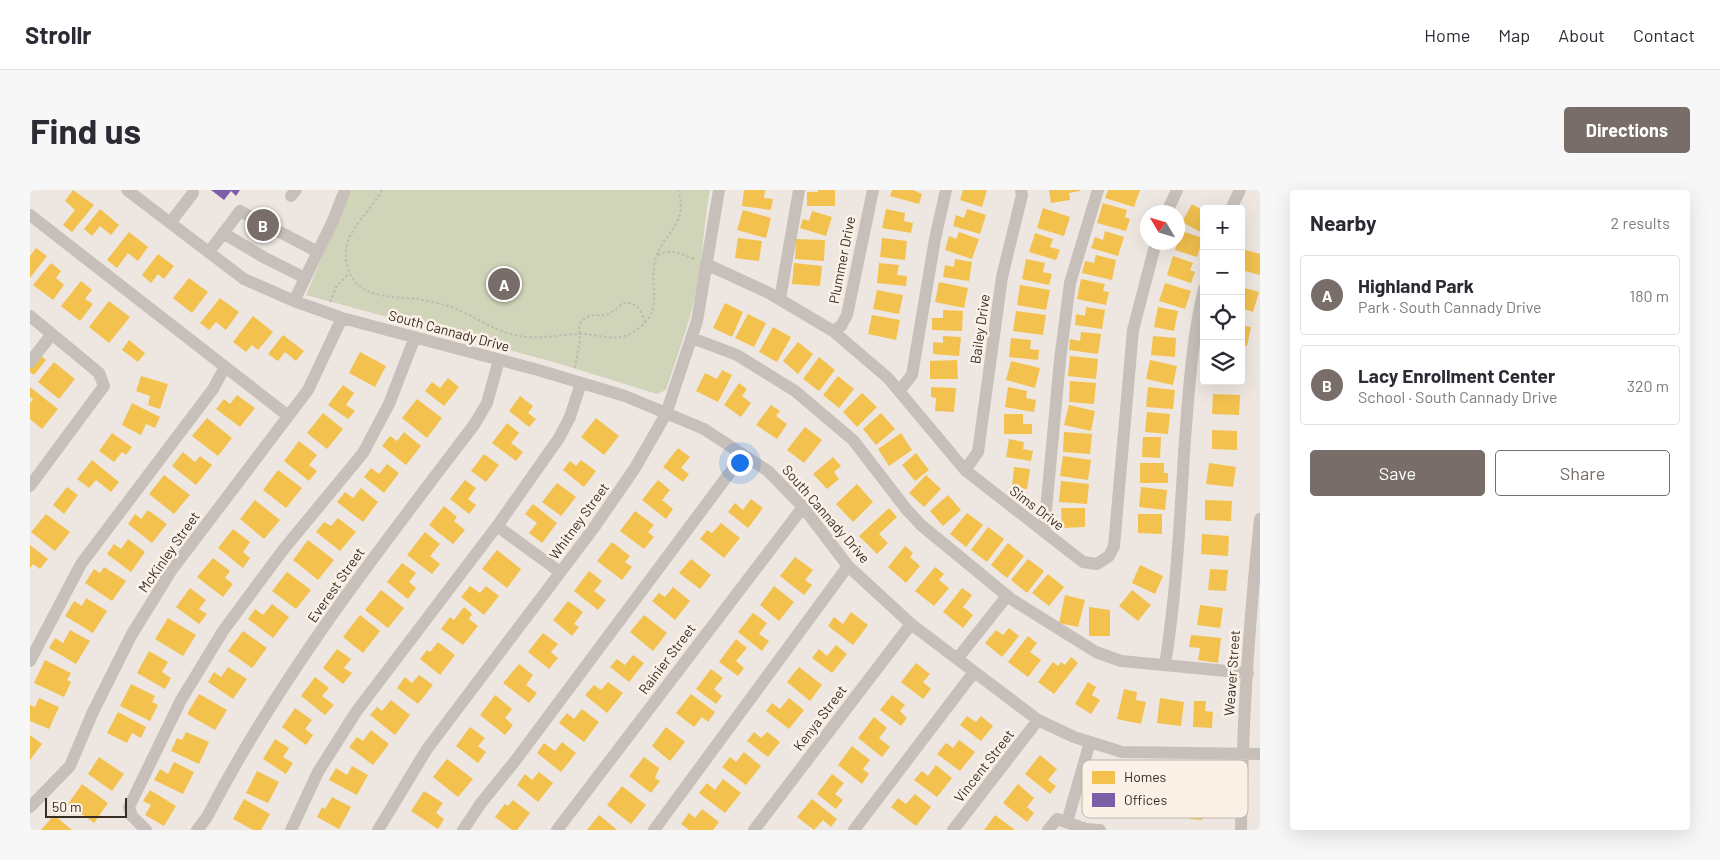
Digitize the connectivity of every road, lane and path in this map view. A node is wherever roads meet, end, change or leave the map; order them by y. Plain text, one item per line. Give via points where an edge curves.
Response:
1 (128, 190) edge
2 (345, 190) edge
3 (382, 190) edge
4 (678, 190) edge
5 (719, 190) edge
6 (799, 190) edge
7 (874, 190) edge
8 (946, 190) edge
9 (1020, 190) edge
10 (1098, 190) edge
11 (1177, 190) edge
12 (1240, 190) edge
13 (193, 194) dead end
14 (1170, 205) edge
15 (1233, 205) edge
16 (30, 215) edge
17 (170, 223) junction
18 (223, 233) junction
19 (1154, 250) edge
20 (209, 252) junction
21 (318, 252) junction
22 (658, 255) junction
23 (702, 262) junction
24 (350, 273) junction
25 (305, 278) junction
26 (1203, 295) edge
27 (780, 299) junction
28 (294, 301) junction
29 (330, 302) dead end
30 (30, 316) edge
31 (342, 318) junction
32 (645, 322) junction
33 (832, 331) junction
34 (52, 334) junction
35 (580, 334) junction
36 (415, 337) junction
37 (692, 338) junction
38 (499, 360) junction
39 (30, 362) edge
40 (225, 367) junction
41 (575, 368) dead end
42 (581, 383) junction
43 (899, 391) junction
44 (666, 414) junction
45 (287, 415) junction
46 (743, 455) junction
47 (965, 470) junction
48 (30, 486) edge
49 (803, 507) junction
50 (1260, 519) edge
51 (497, 526) junction
52 (1044, 532) junction
53 (848, 566) junction
54 (560, 572) junction
55 (1007, 596) junction
56 (910, 624) junction
57 (957, 659) junction
58 (30, 660) edge
59 (1165, 665) junction
60 (974, 672) junction
61 (1248, 673) junction
62 (1038, 720) junction
63 (1090, 742) junction
64 (1242, 752) junction
65 (1260, 754) edge
66 (1085, 760) edge
67 (1242, 760) edge
68 (1082, 770) edge
69 (30, 807) edge
70 (1067, 822) junction
71 (146, 830) edge
72 (197, 830) edge
73 (291, 830) edge
74 (378, 830) edge
75 (463, 830) edge
76 (556, 830) edge
77 (654, 830) edge
78 (754, 830) edge
79 (854, 830) edge
80 (953, 830) edge
81 (1048, 830) edge
82 (1100, 830) edge

1 - 17 street, South Cannady Drive
2 - 21 street
3 - 24 path via 349,235 346,257
4 - 22 path via 679,221
5 - 23 street, Whitney Street
6 - 27 street
7 - 33 street, Plummer Drive via 847,315 841,326
8 - 43 street via 912,376
9 - 47 street, Bailey Drive via 1022,195 1002,277 978,452
10 - 52 street via 1070,283
11 - 14 street
12 - 15 street
13 - 17 street
16 - 40 street
17 - 20 street, South Cannady Drive
18 - 20 street
18 - 21 street via 240,211
18 - 25 street
19 - 52 street, Sims Drive via 1133,330 1114,546 1109,556 1097,564 1088,564
20 - 28 street, South Cannady Drive via 244,279
21 - 25 street
22 - 23 path via 675,250
22 - 32 path via 654,267 656,299
23 - 27 street, Sims Drive
23 - 37 street, Whitney Street via 697,321
24 - 29 path via 336,287
24 - 35 path via 364,290 372,294 418,299 464,311 509,334 543,339
25 - 28 street
26 - 59 street via 1188,397 1172,620
27 - 33 street, Sims Drive
28 - 31 street, South Cannady Drive
30 - 34 street
31 - 36 street, South Cannady Drive
31 - 45 street, McKinley Street via 308,390
32 - 35 path via 633,332 611,338
32 - 35 path via 640,309 623,303 609,314 592,314 585,318 579,325
33 - 43 street, Sims Drive
34 - 39 street
34 - 48 street via 99,373 104,386
35 - 41 path
36 - 38 street, South Cannady Drive
36 - 71 street via 389,404 363,453 283,550 228,624 181,700 129,806 132,816
37 - 44 street, Whitney Street
37 - 55 street via 736,355 795,391 853,440 921,525
38 - 42 street, South Cannady Drive
38 - 72 street, Everest Street via 487,403 474,425 380,549 257,724
40 - 45 street
40 - 58 street via 213,389 80,564
42 - 44 street, South Cannady Drive via 625,396
42 - 51 street via 559,438
43 - 47 street, Sims Drive
44 - 46 street, South Cannady Drive via 704,430
44 - 54 street, Whitney Street via 635,468
45 - 69 street, McKinley Street via 171,571 132,634 70,766
46 - 49 street, South Cannady Drive via 768,471
46 - 75 street via 515,761 480,803
47 - 52 street, Sims Drive
49 - 53 street, South Cannady Drive
49 - 76 street, Rainier Street
50 - 61 street, Weaver Street
51 - 54 street
51 - 73 street via 356,712 318,772
53 - 56 street, South Cannady Drive
53 - 77 street
54 - 74 street, Whitney Street via 427,750
55 - 57 street
55 - 59 street via 1096,652 1121,662
56 - 57 street, South Cannady Drive
56 - 78 street, Kenya Street
57 - 60 street, South Cannady Drive
59 - 61 street
60 - 62 street, South Cannady Drive
60 - 79 street
61 - 64 street, Weaver Street
62 - 63 street, South Cannady Drive
62 - 80 street, Vincent Street
63 - 64 street, South Cannady Drive via 1122,752
63 - 66 street
64 - 65 street, South Cannady Drive
64 - 67 street, Weaver Street
68 - 70 street
70 - 81 street via 1057,819
70 - 82 street

